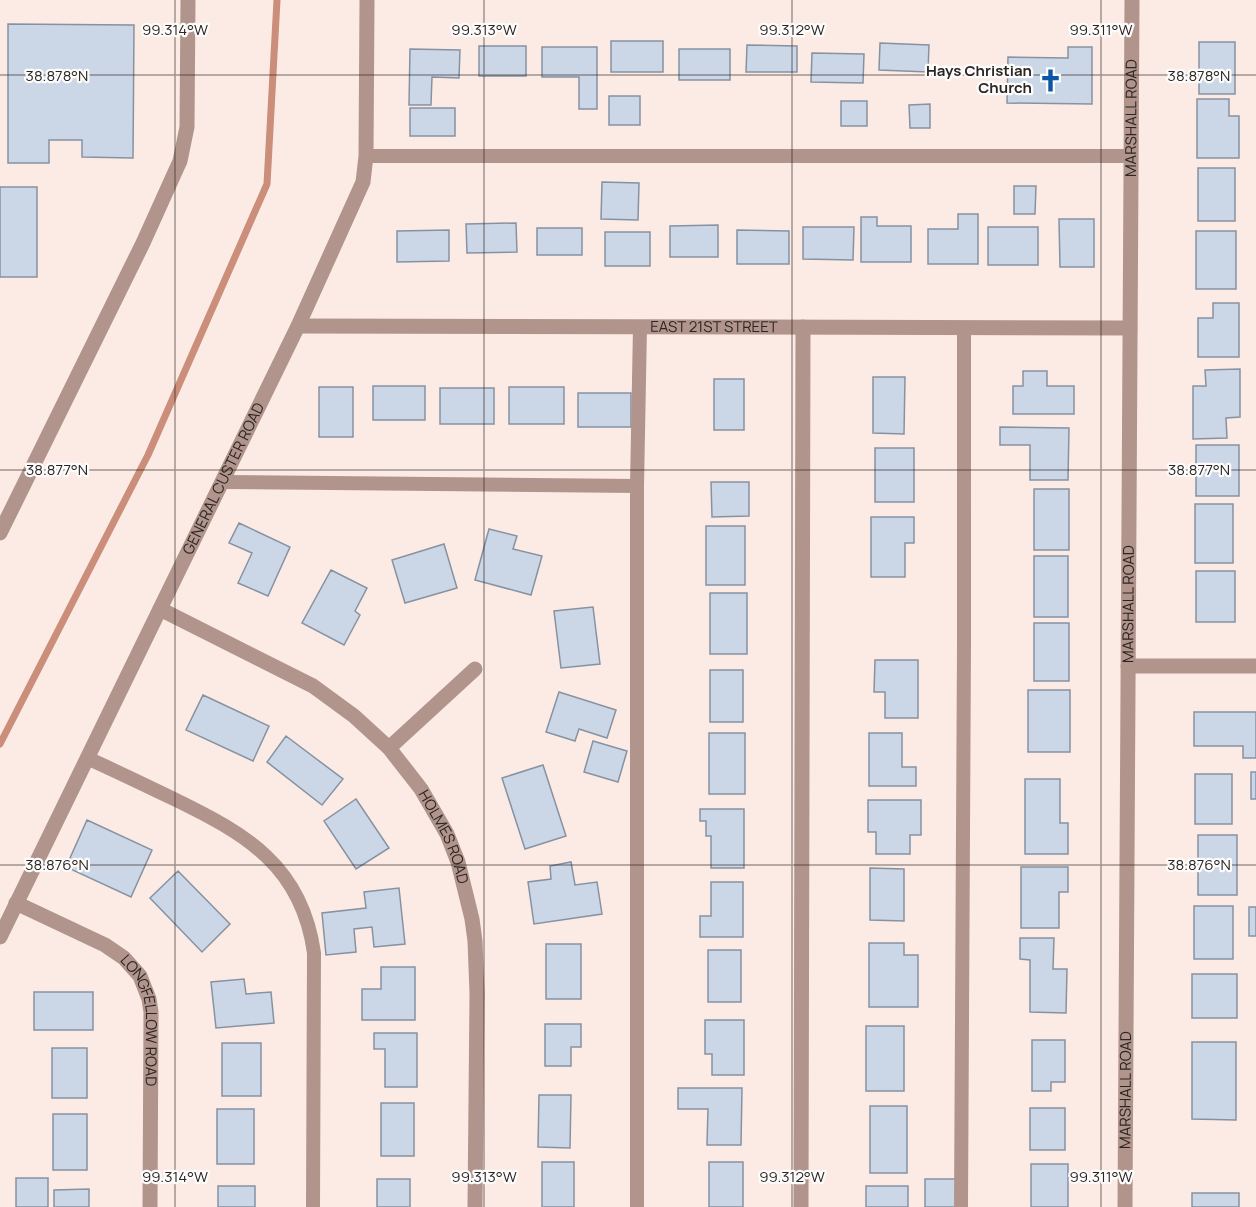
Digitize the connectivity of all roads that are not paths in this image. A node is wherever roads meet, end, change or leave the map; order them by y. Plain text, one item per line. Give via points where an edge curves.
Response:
1 (188, 0) edge
2 (367, 0) edge
3 (1131, 0) edge
4 (366, 156) junction
5 (1131, 156) junction
6 (298, 326) junction
7 (640, 327) junction
8 (803, 327) junction
9 (964, 328) junction
10 (1130, 328) junction
11 (222, 482) junction
12 (637, 486) junction
13 (0, 533) edge
14 (160, 609) junction
15 (1128, 666) junction
16 (1256, 666) edge
17 (475, 669) dead end
18 (388, 748) junction
19 (87, 758) junction
20 (16, 903) junction
21 (0, 937) edge
22 (150, 1207) edge
23 (313, 1207) edge
24 (475, 1207) edge
25 (637, 1207) edge
26 (801, 1207) edge
27 (961, 1207) edge
28 (1125, 1207) edge

1 - 13 street via 187,127 180,161
2 - 4 street, GENERAL CUSTER ROAD
3 - 5 street, MARSHALL ROAD
4 - 5 lane
4 - 6 street, GENERAL CUSTER ROAD via 363,182
5 - 10 street, MARSHALL ROAD
6 - 7 street, EAST 21ST STREET
6 - 11 street, GENERAL CUSTER ROAD
7 - 8 street, EAST 21ST STREET
7 - 12 lane
8 - 9 street, EAST 21ST STREET
8 - 26 street
9 - 10 street, EAST 21ST STREET
9 - 27 lane
10 - 15 street, MARSHALL ROAD
11 - 12 lane
11 - 14 street, GENERAL CUSTER ROAD
12 - 25 lane
14 - 18 street, HOLMES ROAD via 313,686 354,716
14 - 19 street, GENERAL CUSTER ROAD
15 - 16 street
15 - 28 street, MARSHALL ROAD
17 - 18 street
18 - 24 street, HOLMES ROAD via 421,789 447,834 471,919 477,993
19 - 20 street, GENERAL CUSTER ROAD
19 - 23 lane via 201,812 248,840 277,867 298,900 309,926 314,967
20 - 21 street, GENERAL CUSTER ROAD
20 - 22 street, LONGFELLOW ROAD via 105,945 140,976 151,1012

